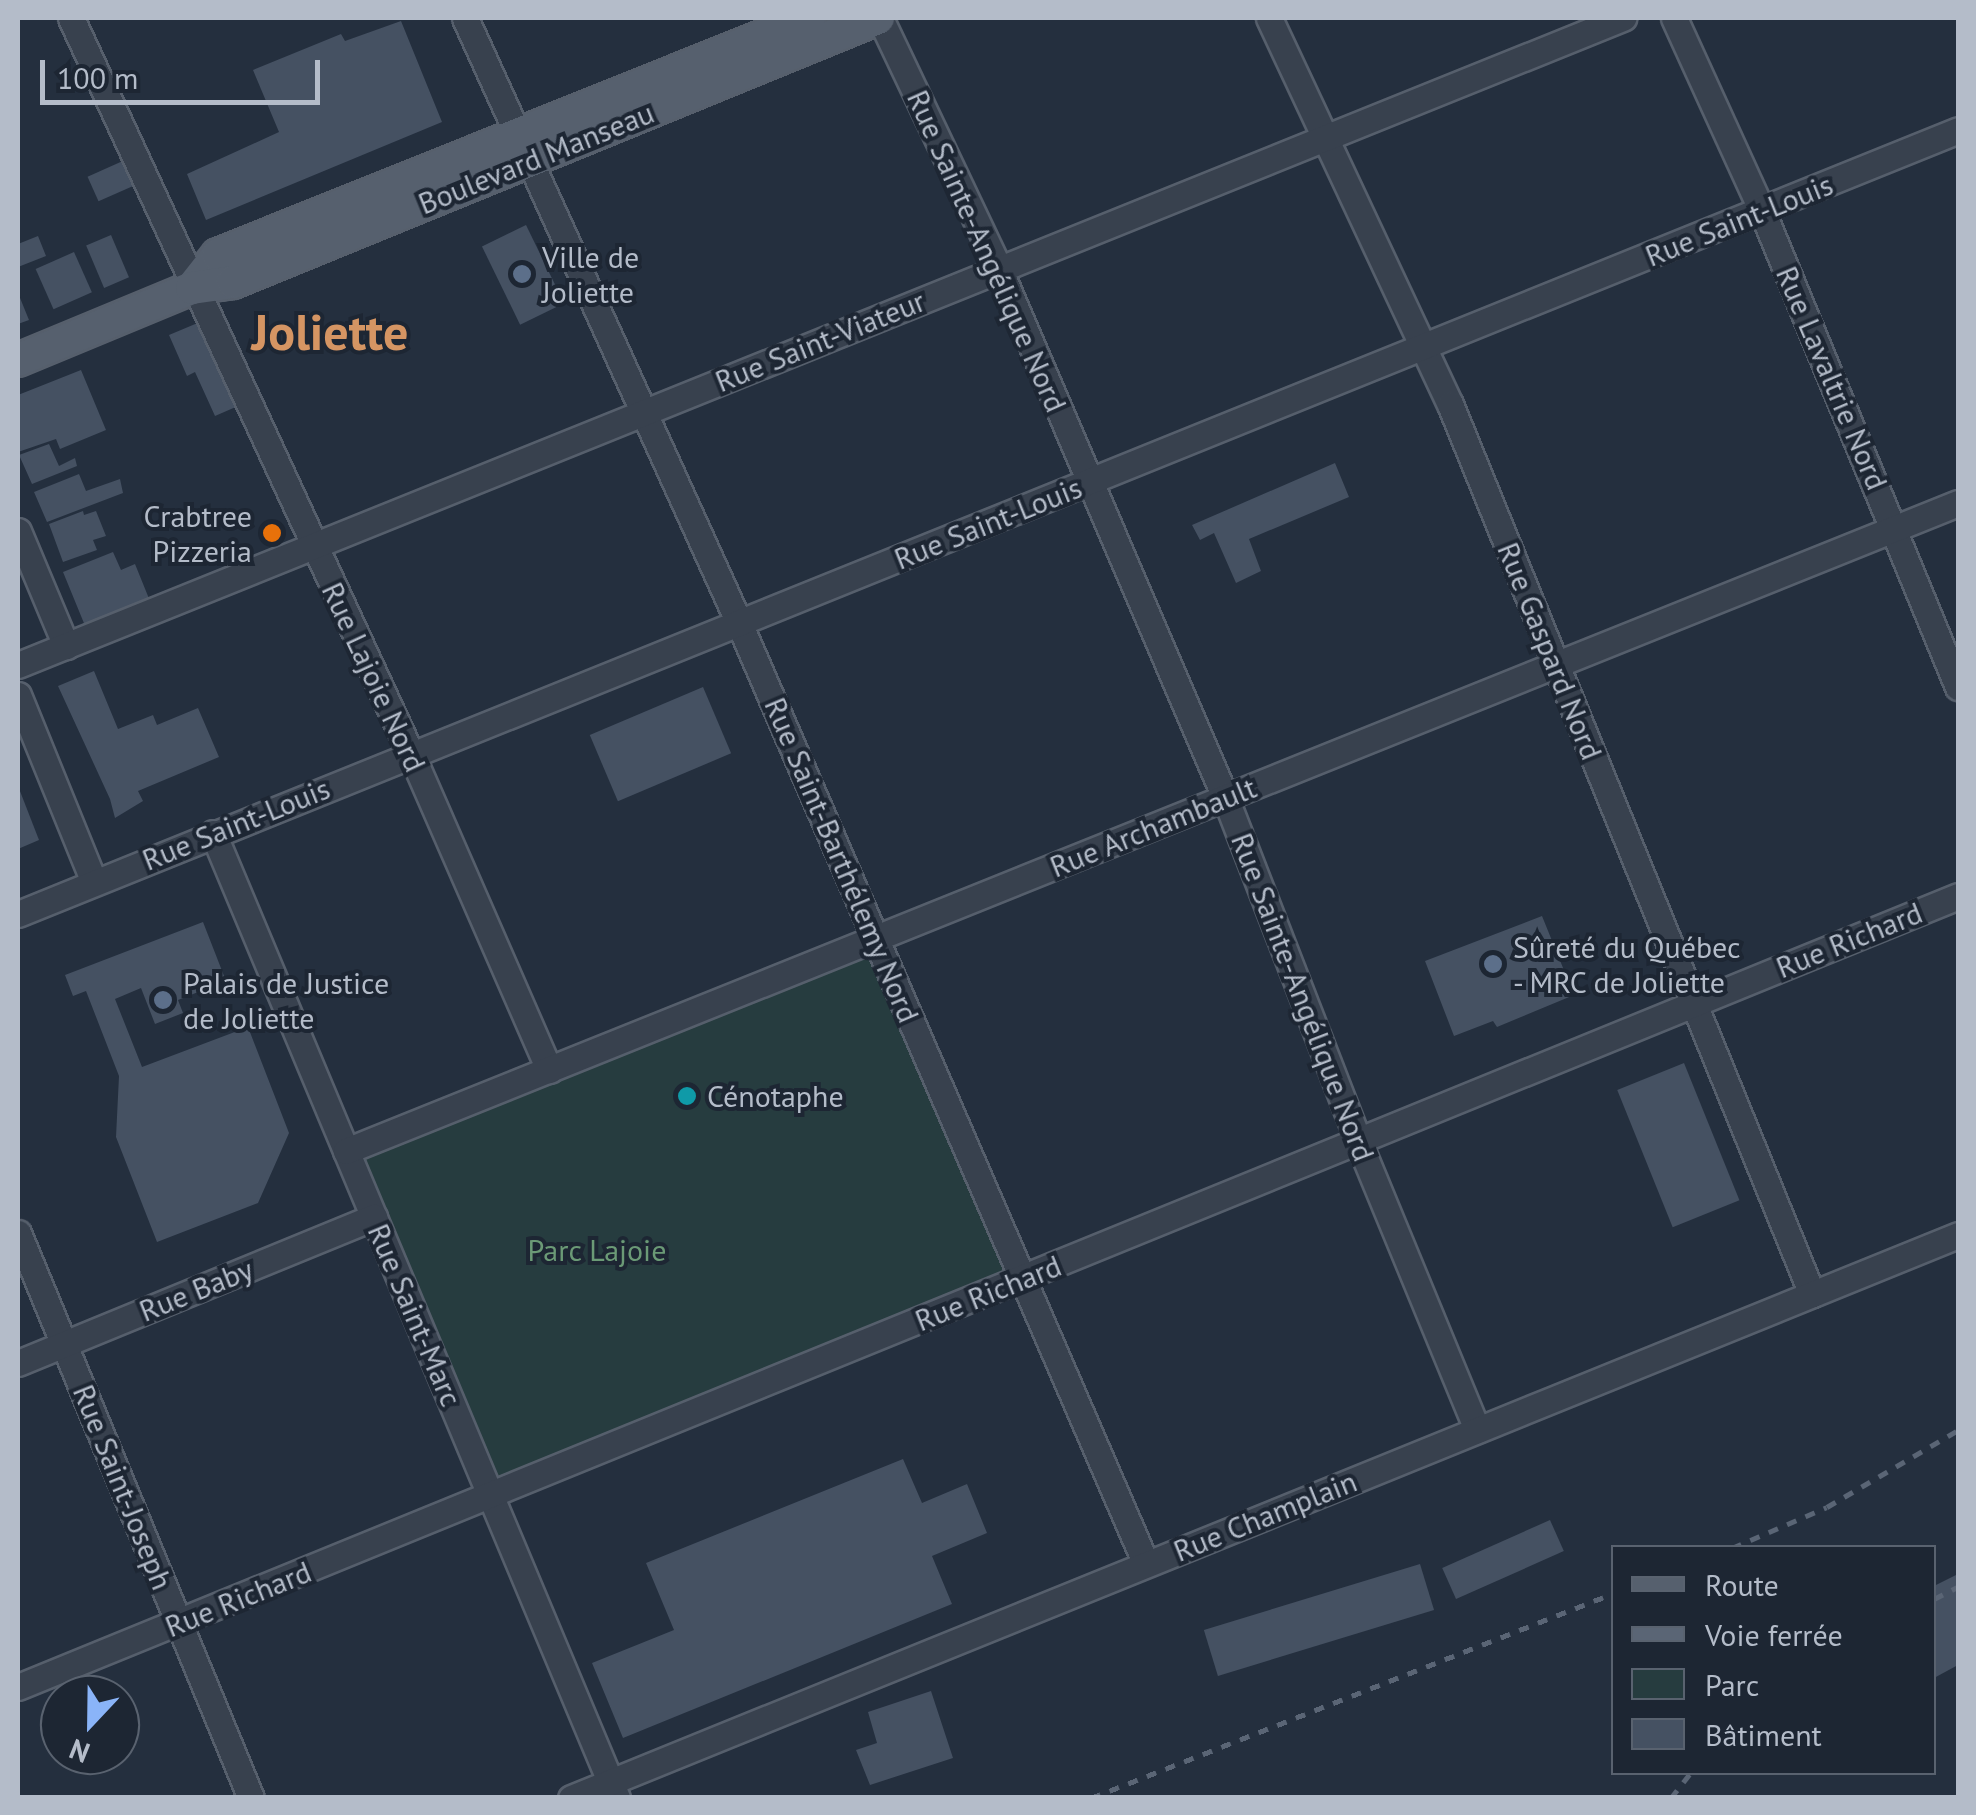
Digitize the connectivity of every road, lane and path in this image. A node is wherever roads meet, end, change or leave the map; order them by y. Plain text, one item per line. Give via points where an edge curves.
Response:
1 (70, 18) edge
2 (466, 18) edge
3 (809, 18) edge
4 (879, 18) edge
5 (1268, 18) edge
6 (1623, 18) edge
7 (1674, 18) edge
8 (1958, 130) edge
9 (1324, 138) junction
10 (525, 147) junction
11 (1762, 211) junction
12 (999, 269) junction
13 (192, 288) junction
14 (1425, 348) junction
15 (18, 360) edge
16 (645, 412) junction
17 (1090, 482) junction
18 (1958, 502) edge
19 (1894, 528) junction
20 (18, 531) edge
21 (312, 546) junction
22 (740, 623) junction
23 (66, 646) junction
24 (1554, 664) junction
25 (18, 665) edge
26 (1958, 687) edge
27 (18, 695) edge
28 (410, 754) junction
29 (1225, 797) junction
30 (213, 833) junction
31 (94, 882) junction
32 (1958, 896) edge
33 (18, 914) edge
34 (878, 940) junction
35 (1693, 1004) junction
36 (549, 1070) junction
37 (1359, 1143) junction
38 (346, 1150) junction
39 (374, 1217) junction
40 (18, 1233) edge
41 (1958, 1235) edge
42 (1022, 1279) junction
43 (1812, 1294) junction
44 (64, 1344) junction
45 (18, 1363) edge
46 (1477, 1430) junction
47 (491, 1496) junction
48 (1146, 1564) junction
49 (178, 1623) junction
50 (18, 1687) edge
51 (614, 1789) edge
52 (251, 1798) edge
53 (571, 1798) edge

1 - 13 street, Rue Lajoie Nord
2 - 10 street, Rue Saint-Barthélemy Nord
3 - 10 main road, Boulevard Manseau
4 - 10 main road, Boulevard Manseau
4 - 12 street, Rue Sainte-Angélique Nord
5 - 9 street, Rue Gaspard Nord
6 - 9 street, Rue Saint-Viateur
7 - 11 street, Rue Lavaltrie Nord
8 - 11 street, Rue Saint-Louis
9 - 12 street, Rue Saint-Viateur
9 - 14 street, Rue Gaspard Nord
10 - 13 main road, Boulevard Manseau via 232,282
10 - 16 street, Rue Saint-Barthélemy Nord
11 - 14 street, Rue Saint-Louis
11 - 19 street, Rue Lavaltrie Nord
12 - 16 street, Rue Saint-Viateur
12 - 17 street, Rue Sainte-Angélique Nord
13 - 15 main road, Boulevard Manseau
13 - 21 street, Rue Lajoie Nord
14 - 17 street, Rue Saint-Louis
14 - 24 street, Rue Gaspard Nord
16 - 21 street, Rue Saint-Viateur
16 - 22 street, Rue Saint-Barthélemy Nord
17 - 22 street, Rue Saint-Louis
17 - 29 street, Rue Sainte-Angélique Nord
18 - 19 street, Rue Archambault
19 - 24 street, Rue Archambault
19 - 26 street, Rue Lavaltrie Nord
20 - 23 street
21 - 23 street, Rue Saint-Viateur
21 - 28 street, Rue Lajoie Nord
22 - 28 street, Rue Saint-Louis
22 - 34 street, Rue Saint-Barthélemy Nord
23 - 25 street, Rue Saint-Viateur
24 - 29 street, Rue Archambault
24 - 35 street, Rue Gaspard Nord
27 - 31 street
28 - 30 street, Rue Saint-Louis
28 - 36 street, Rue Lajoie Nord
29 - 34 street, Rue Archambault
29 - 37 street, Rue Sainte-Angélique Nord
30 - 31 street, Rue Saint-Louis
30 - 38 street, Rue Saint-Marc
31 - 33 street, Rue Saint-Louis
32 - 35 street, Rue Richard
34 - 36 street, Rue Archambault
34 - 42 street, Rue Saint-Barthélemy Nord
35 - 37 street, Rue Richard
35 - 43 street, Rue Gaspard Nord
36 - 38 street, Rue Archambault
37 - 42 street, Rue Richard
37 - 46 street, Rue Sainte-Angélique Nord
38 - 39 street, Rue Saint-Marc
39 - 44 street, Rue Baby
39 - 47 street, Rue Saint-Marc
40 - 44 street, Rue Saint-Joseph
41 - 43 street, Rue Champlain
42 - 47 street, Rue Richard
42 - 48 street, Rue Saint-Barthélemy Nord
43 - 46 street, Rue Champlain
44 - 45 street, Rue Baby
44 - 49 street, Rue Saint-Joseph
46 - 48 street, Rue Champlain
47 - 49 street, Rue Richard
47 - 51 street, Rue Saint-Marc
48 - 51 street, Rue Champlain
49 - 50 street, Rue Richard
49 - 52 street, Rue Saint-Joseph
51 - 53 street, Rue Champlain

